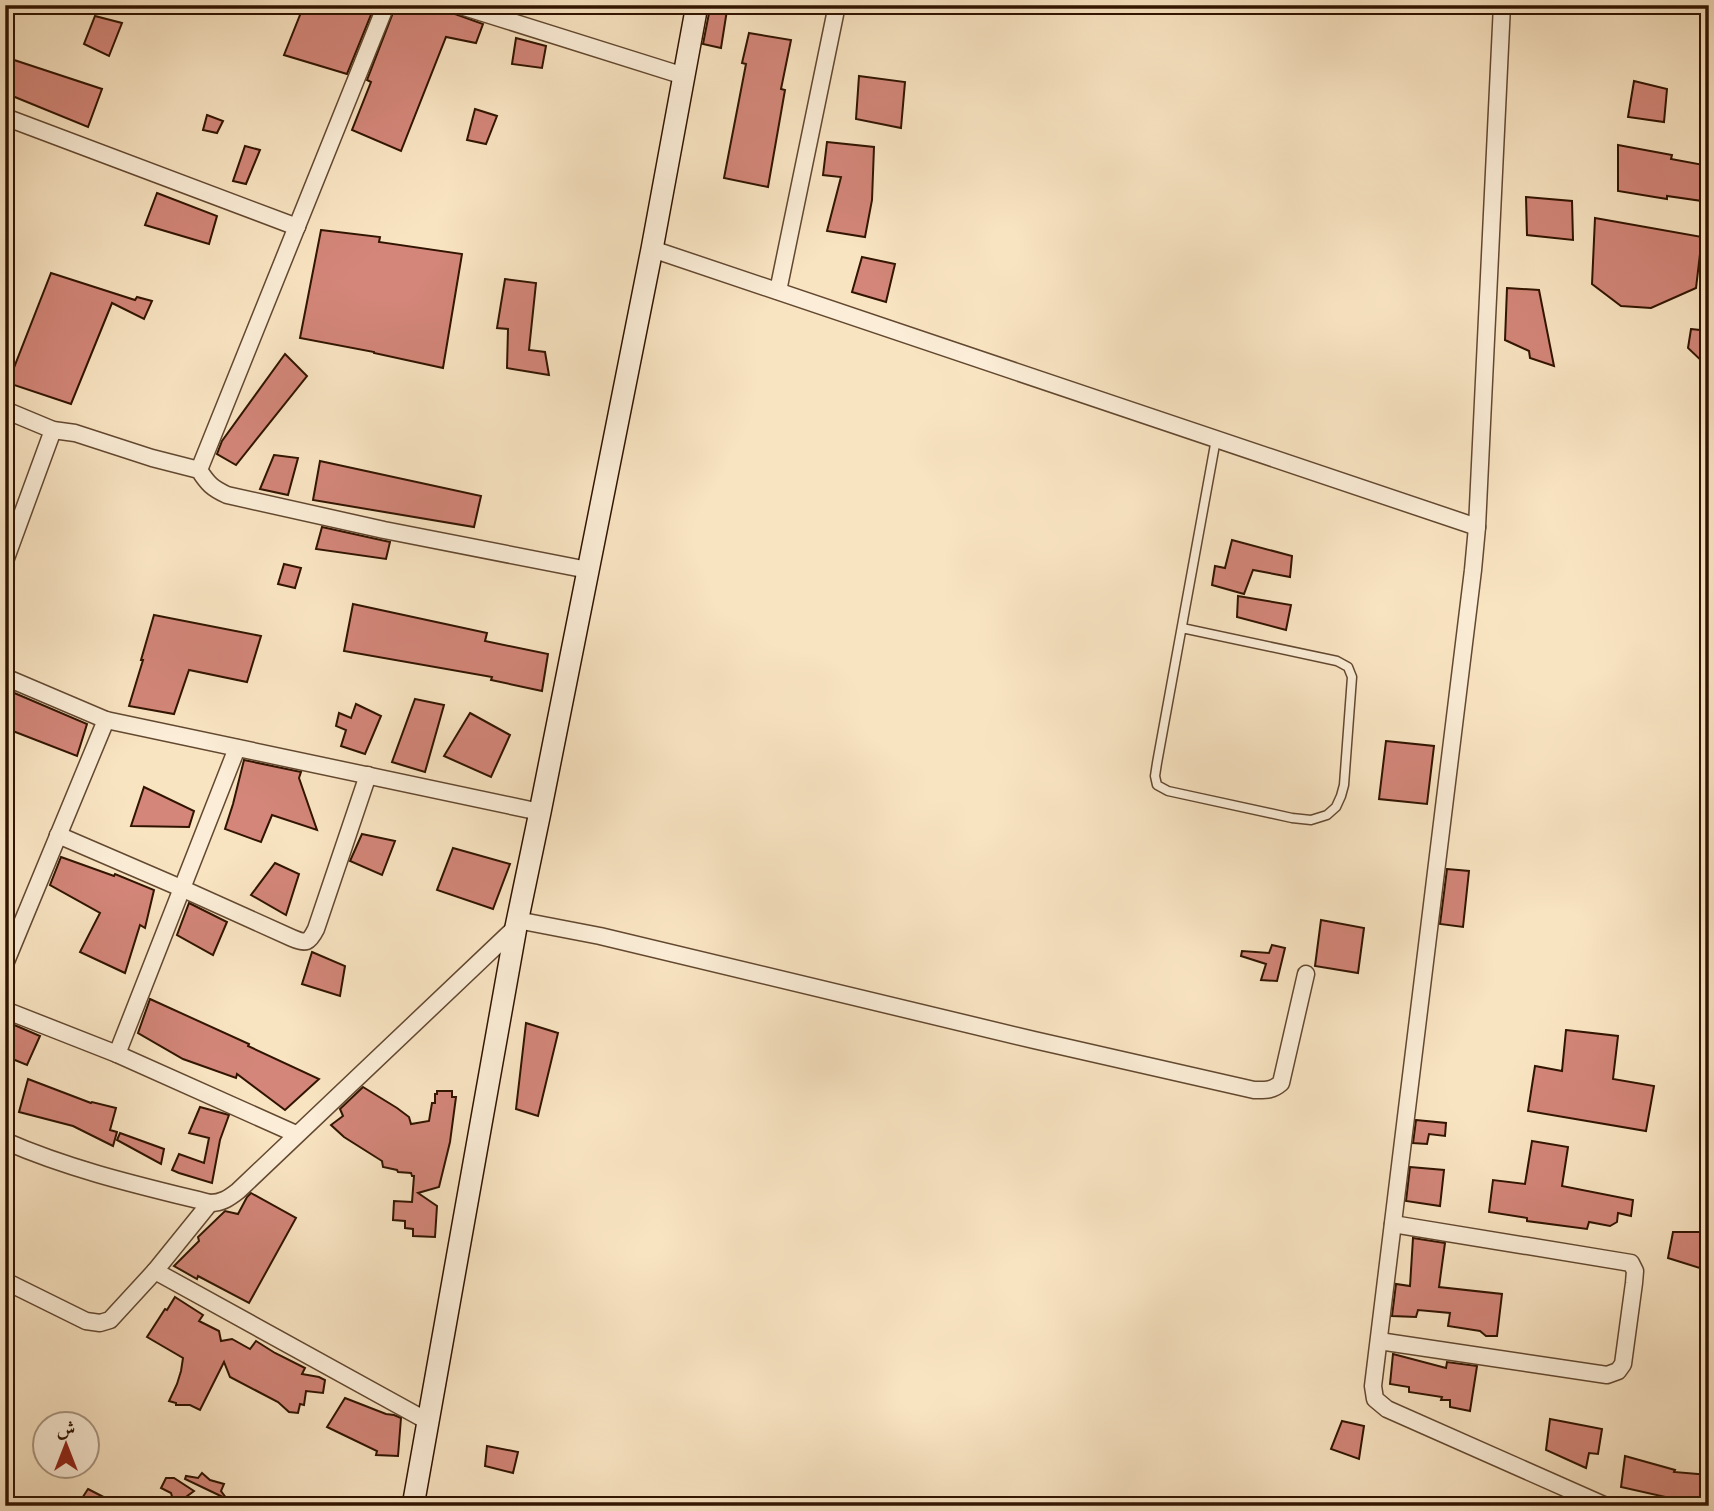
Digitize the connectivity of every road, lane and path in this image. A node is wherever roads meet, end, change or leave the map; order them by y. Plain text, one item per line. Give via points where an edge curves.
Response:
1 (386, 5) edge
2 (458, 5) edge
3 (697, 5) edge
4 (837, 5) edge
5 (1502, 5) edge
6 (684, 76) junction
7 (5, 117) edge
8 (297, 227) junction
9 (652, 249) junction
10 (778, 291) junction
11 (5, 410) edge
12 (53, 430) junction
13 (1216, 439) junction
14 (199, 470) junction
15 (1477, 527) junction
16 (5, 561) edge
17 (587, 570) junction
18 (1182, 628) junction
19 (5, 677) edge
20 (106, 720) junction
21 (237, 748) junction
22 (368, 775) junction
23 (540, 812) junction
24 (58, 835) junction
25 (181, 888) junction
26 (517, 923) junction
27 (5, 964) edge
28 (1306, 974) dead end
29 (5, 1010) edge
30 (117, 1054) junction
31 (296, 1134) junction
32 (5, 1141) edge
33 (210, 1203) junction
34 (1393, 1224) junction
35 (155, 1271) junction
36 (5, 1281) edge
37 (1379, 1341) junction
38 (429, 1422) junction
39 (413, 1506) edge
40 (1606, 1506) edge

1 - 8 street
2 - 6 street
3 - 6 street
4 - 10 street
5 - 15 street
6 - 9 street
7 - 8 street
8 - 14 street
9 - 10 street
9 - 17 street
10 - 13 street
11 - 12 street
12 - 14 street via 75,432
12 - 16 street
13 - 15 street
13 - 18 lane
14 - 17 street via 207,483 227,495
15 - 34 street
17 - 23 street
18 - 18 lane via 1157,785 1292,818 1311,820 1327,815 1336,807 1344,785 1352,677 1348,667
19 - 20 street
20 - 21 street
20 - 24 street
21 - 22 street
21 - 25 street
22 - 23 street
22 - 25 street via 312,938 292,939
23 - 26 street
24 - 25 street
24 - 27 street
25 - 30 street
26 - 28 street via 600,936 1254,1090 1268,1090 1281,1083
26 - 31 street
26 - 38 street
29 - 30 street
30 - 31 street
31 - 33 street via 228,1199
32 - 33 street via 118,1180
33 - 35 street
34 - 37 street
34 - 37 street via 1631,1263 1634,1283 1623,1364 1607,1375
35 - 36 street via 110,1320 100,1324
35 - 38 street
37 - 40 street via 1373,1386 1380,1404
38 - 39 street

